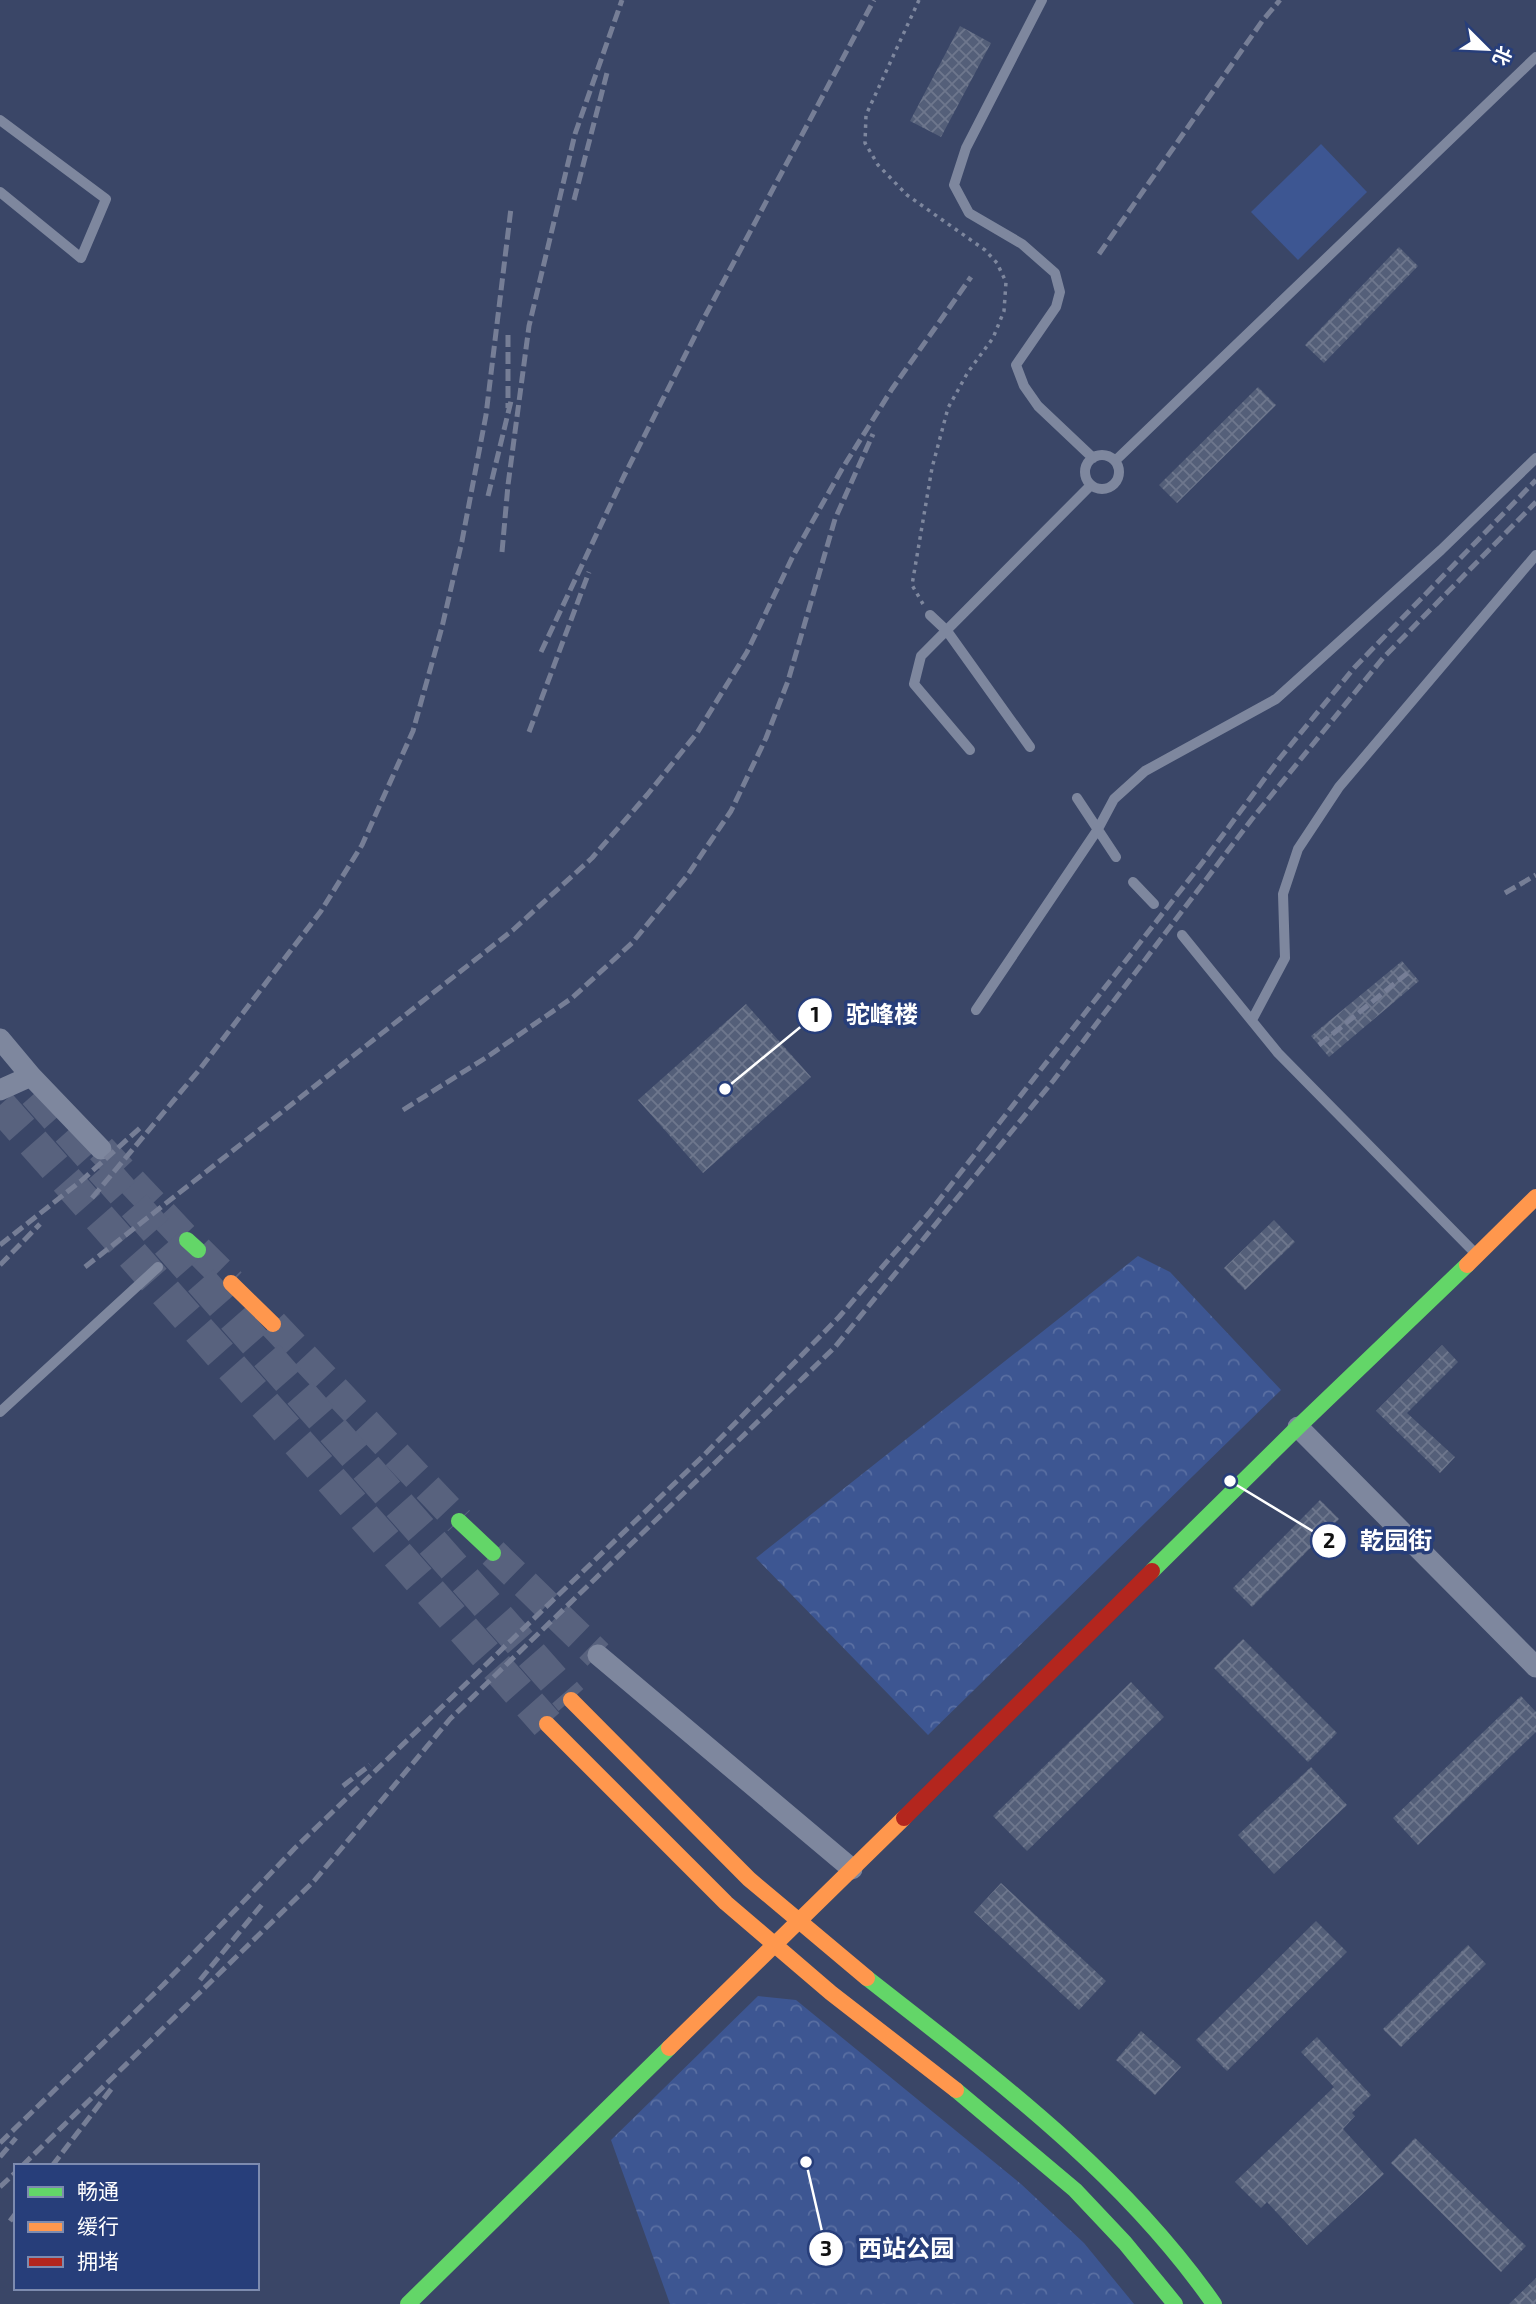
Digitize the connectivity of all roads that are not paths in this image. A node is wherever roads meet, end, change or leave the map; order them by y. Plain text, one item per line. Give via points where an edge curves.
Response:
1 (1042, 0) edge
2 (1536, 57) edge
3 (0, 120) edge
4 (0, 192) edge
5 (1093, 458) junction
6 (1536, 458) edge
7 (1115, 461) junction
8 (1091, 485) junction
9 (1536, 555) edge
10 (930, 615) road end
11 (947, 631) junction
12 (1030, 747) dead end
13 (970, 750) dead end
14 (1077, 798) dead end
15 (1098, 829) junction
16 (1116, 857) dead end
17 (1133, 882) dead end
18 (1154, 904) dead end
19 (1182, 935) dead end
20 (976, 1010) dead end
21 (1252, 1020) junction
22 (0, 1039) edge
23 (31, 1076) junction
24 (0, 1090) edge
25 (101, 1149) tunnel mouth
26 (1536, 1197) edge
27 (1478, 1255) junction
28 (158, 1267) dead end
29 (231, 1283) tunnel mouth
30 (273, 1324) tunnel mouth
31 (0, 1412) edge
32 (1298, 1427) junction
33 (459, 1521) tunnel mouth
34 (493, 1553) tunnel mouth
35 (598, 1655) tunnel mouth
36 (1536, 1667) edge
37 (571, 1700) tunnel mouth
38 (547, 1724) tunnel mouth
39 (852, 1869) junction
40 (799, 1921) junction
41 (775, 1944) junction
42 (408, 2304) edge
43 (1175, 2304) edge
44 (1214, 2304) edge

1 - 5 lane via 966,148 954,185 969,213 1022,244 1055,274 1060,292 1056,307 1016,365 1038,405
2 - 7 lane
3 - 4 lane via 106,199 81,258
5 - 7 lane via 1098,455
5 - 8 lane via 1085,467
6 - 15 lane via 1276,699 1145,771 1114,799
7 - 8 lane via 1119,478 1113,486
8 - 11 lane
9 - 21 lane via 1339,787 1298,849 1283,894 1285,958
10 - 11 lane
11 - 12 lane
11 - 13 lane via 920,656 914,684
14 - 15 lane
15 - 16 lane
15 - 20 lane
17 - 18 lane
19 - 21 lane
21 - 27 lane via 1278,1053
22 - 23 street
23 - 24 street
23 - 25 street
26 - 27 main road
27 - 32 main road
28 - 31 lane
29 - 30 main road
32 - 36 street
32 - 39 main road
33 - 34 main road
35 - 39 street
37 - 40 main road via 749,1878
38 - 41 main road via 726,1903
39 - 40 main road
40 - 41 main road
40 - 44 main road via 1003,2084 1097,2168 1155,2230
41 - 42 main road
41 - 43 main road via 1076,2190

